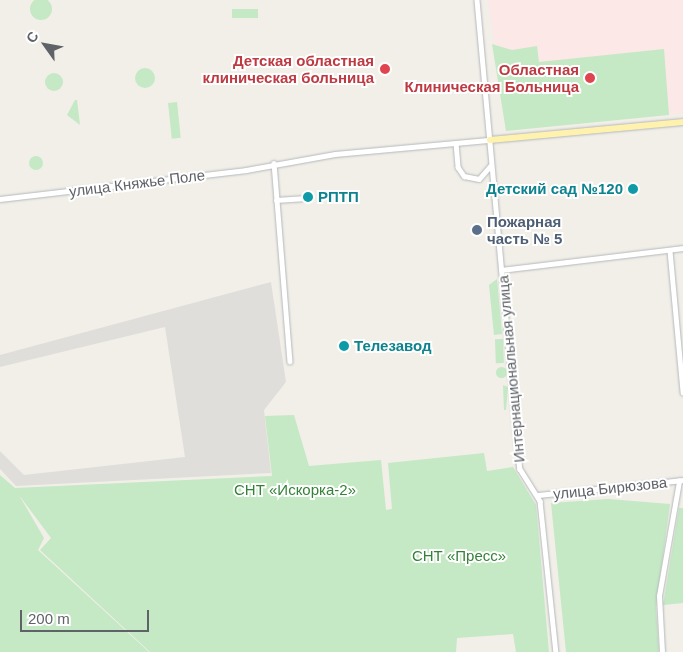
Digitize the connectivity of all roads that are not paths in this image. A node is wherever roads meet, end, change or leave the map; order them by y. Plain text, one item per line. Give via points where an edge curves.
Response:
1 (477, 0) edge
2 (683, 122) edge
3 (490, 140) junction
4 (456, 143) junction
5 (274, 163) junction
6 (492, 164) junction
7 (483, 177) junction
8 (494, 184) junction
9 (302, 198) dead end
10 (0, 199) edge
11 (276, 200) junction
12 (683, 248) edge
13 (670, 251) junction
14 (501, 270) junction
15 (290, 361) dead end
16 (683, 392) edge
17 (681, 481) edge
18 (538, 495) junction
19 (556, 652) edge
20 (662, 652) edge

1 - 3 street
2 - 3 main road
3 - 4 street
3 - 6 street, Интернациональная улица
4 - 5 street
4 - 7 street via 461,173 471,179
5 - 10 street, улица Княжье Поле via 246,170
5 - 11 street
6 - 7 street
6 - 8 street, Интернациональная улица
7 - 8 street
8 - 14 street, Интернациональная улица
9 - 11 street
11 - 15 street
12 - 13 street
13 - 14 street
13 - 16 street
14 - 18 street, Интернациональная улица via 520,469
17 - 18 street, улица Бирюзова
17 - 20 street via 659,596
18 - 19 street, Интернациональная улица

